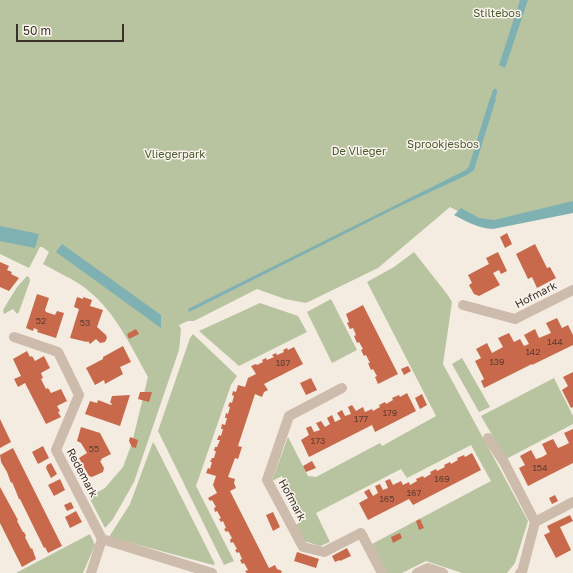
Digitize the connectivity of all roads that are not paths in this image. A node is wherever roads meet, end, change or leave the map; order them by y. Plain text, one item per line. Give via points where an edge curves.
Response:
1 (573, 290) edge
2 (463, 306) dead end
3 (14, 338) dead end
4 (342, 388) dead end
5 (488, 438) dead end
6 (573, 502) edge
7 (535, 522) junction
8 (102, 539) junction
9 (91, 573) edge
10 (212, 573) edge
11 (382, 573) edge
12 (417, 573) edge
13 (443, 573) edge
14 (520, 573) edge

1 - 2 street, Hofmark via 515,320
3 - 8 street, Redemark via 58,352 79,395 56,450
4 - 11 street, Hofmark via 289,416 267,480 303,547 324,552 361,533
5 - 7 street via 504,462
6 - 7 street
7 - 14 street
8 - 9 street
8 - 10 street
12 - 13 street via 428,568

